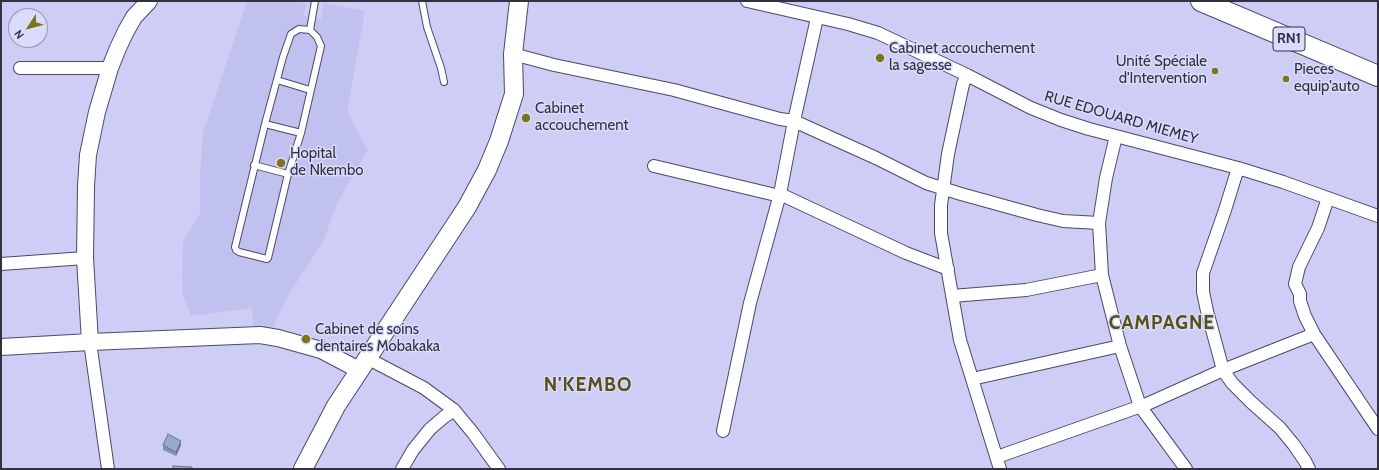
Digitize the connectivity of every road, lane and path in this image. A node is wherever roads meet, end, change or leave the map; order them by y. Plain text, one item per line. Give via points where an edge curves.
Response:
1 (149, 1) edge
2 (315, 1) edge
3 (422, 1) edge
4 (519, 1) edge
5 (747, 1) edge
6 (1210, 3) edge
7 (817, 18) junction
8 (310, 30) junction
9 (513, 54) junction
10 (20, 68) dead end
11 (110, 68) junction
12 (966, 75) junction
13 (1378, 76) edge
14 (277, 80) junction
15 (444, 82) dead end
16 (310, 90) junction
17 (794, 121) junction
18 (265, 124) junction
19 (301, 133) junction
20 (1116, 136) junction
21 (254, 165) junction
22 (654, 166) dead end
23 (1238, 168) junction
24 (288, 174) junction
25 (943, 189) junction
26 (780, 195) junction
27 (1328, 198) junction
28 (1378, 216) edge
29 (1099, 223) junction
30 (85, 258) junction
31 (1, 264) edge
32 (948, 269) junction
33 (1102, 275) junction
34 (952, 296) junction
35 (1314, 334) junction
36 (90, 342) junction
37 (1, 346) edge
38 (1120, 346) junction
39 (363, 364) junction
40 (1223, 370) junction
41 (972, 379) junction
42 (1140, 406) junction
43 (454, 410) junction
44 (1378, 429) edge
45 (723, 431) dead end
46 (996, 457) junction
47 (108, 469) edge
48 (303, 469) edge
49 (402, 469) edge
50 (499, 469) edge
51 (1000, 469) edge
52 (1186, 469) edge
53 (1309, 469) edge

1 - 11 street via 126,30
2 - 8 lane
3 - 15 lane
4 - 9 main road
5 - 7 street, RUE EDOUARD MIEMEY
6 - 13 main road, RN1
7 - 12 street, RUE EDOUARD MIEMEY via 878,33
7 - 17 street
8 - 14 lane via 299,29 291,34
8 - 16 lane via 321,46
9 - 17 street via 674,90
9 - 39 main road via 514,94 487,170 467,207
10 - 11 street
11 - 30 street via 88,155
12 - 20 street, RUE EDOUARD MIEMEY via 1031,108 1061,120
12 - 25 street via 952,133
14 - 16 lane
14 - 18 lane
16 - 19 lane
17 - 25 street via 920,181
17 - 26 street
18 - 19 lane
18 - 21 lane
19 - 24 lane
20 - 23 street, RUE EDOUARD MIEMEY
20 - 29 street
21 - 24 lane
21 - 24 lane via 235,247 239,252 268,258
22 - 26 street
23 - 27 street, RUE EDOUARD MIEMEY
23 - 40 street via 1204,273 1203,292
25 - 29 street via 1063,221
25 - 32 street via 941,233
26 - 32 street via 906,253
26 - 45 street via 750,303
27 - 28 street, RUE EDOUARD MIEMEY
27 - 35 street via 1318,228 1299,267 1295,284 1305,316
29 - 33 street
30 - 31 street
30 - 36 street
32 - 34 street
33 - 34 street via 1026,290
33 - 38 street
34 - 41 street via 960,340
35 - 40 street
35 - 44 street
36 - 37 street
36 - 39 street via 260,335 321,350
36 - 47 street
38 - 41 street
38 - 42 street
39 - 43 street via 424,388
39 - 48 main road via 336,406
40 - 42 street
40 - 53 street via 1232,383 1280,428
41 - 46 street
42 - 46 street
42 - 52 street
43 - 49 street via 430,429
43 - 50 street via 474,432
46 - 51 street

